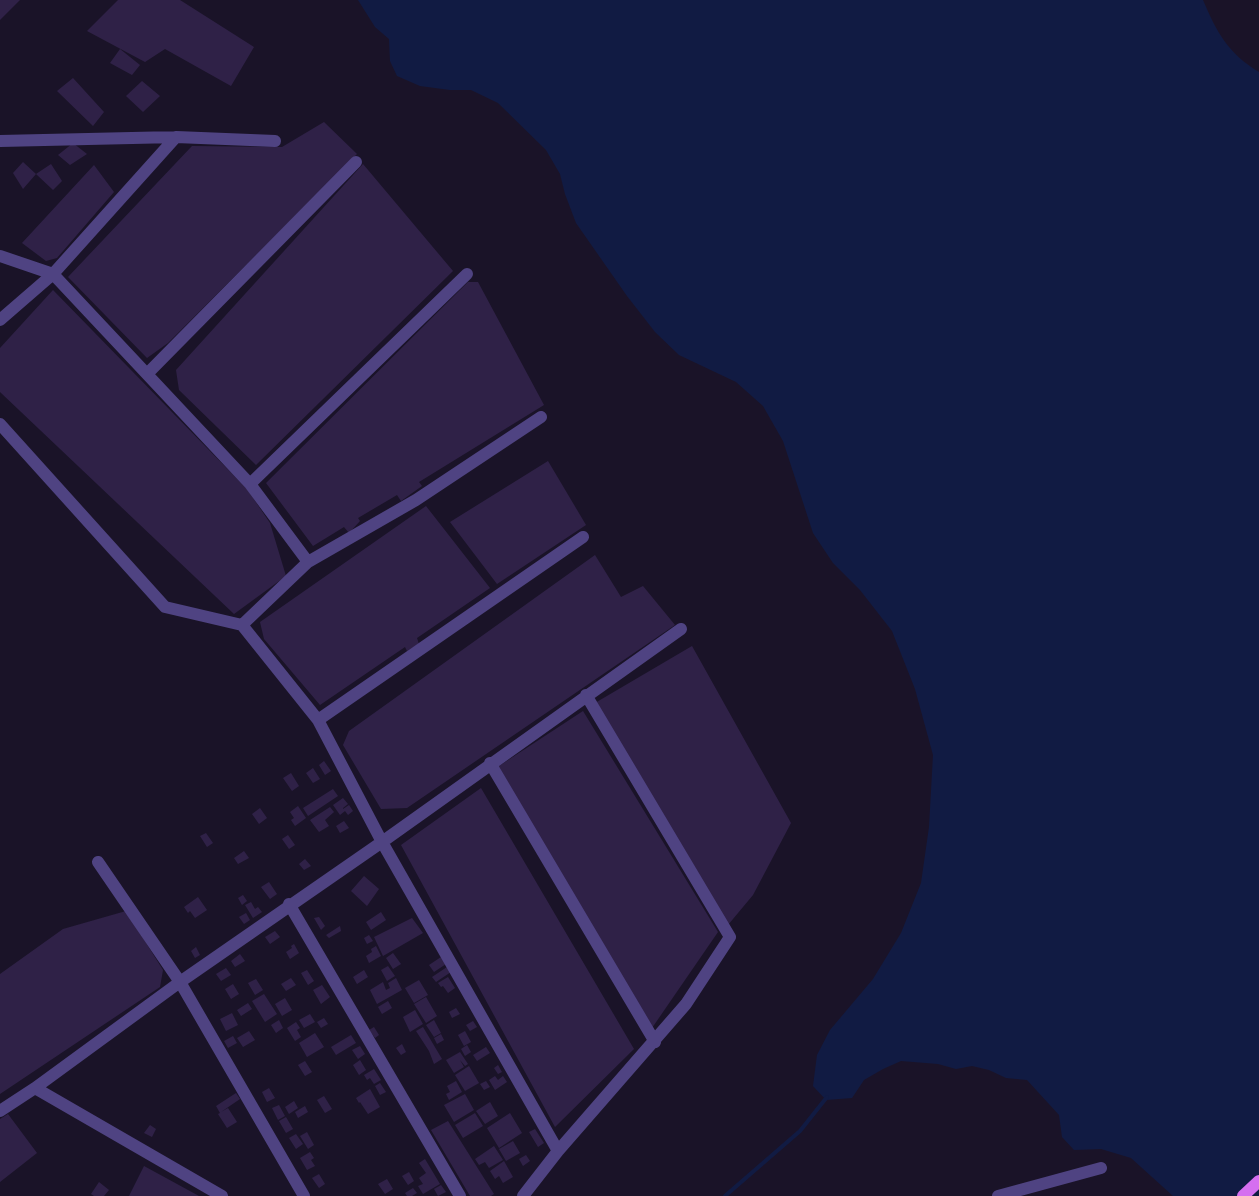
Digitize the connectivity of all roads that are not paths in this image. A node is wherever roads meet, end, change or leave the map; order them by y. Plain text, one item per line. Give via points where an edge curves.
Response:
1 (176, 137) junction
2 (0, 141) edge
3 (275, 141) dead end
4 (356, 162) dead end
5 (0, 256) edge
6 (53, 274) junction
7 (467, 274) dead end
8 (0, 320) edge
9 (147, 374) junction
10 (542, 417) dead end
11 (0, 424) edge
12 (250, 484) junction
13 (583, 537) dead end
14 (308, 562) junction
15 (242, 625) junction
16 (681, 629) dead end
17 (586, 695) junction
18 (318, 720) junction
19 (490, 763) junction
20 (382, 842) junction
21 (98, 862) dead end
22 (289, 904) junction
23 (180, 982) junction
24 (655, 1042) junction
25 (35, 1088) junction
26 (0, 1111) edge
27 (558, 1151) junction
28 (1101, 1168) dead end
29 (1259, 1181) edge
30 (1013, 1193) edge
31 (222, 1196) edge
32 (304, 1196) edge
33 (460, 1196) edge
34 (523, 1196) edge
35 (998, 1196) edge
36 (1243, 1196) edge

1 - 2 street
1 - 3 street
1 - 6 street
4 - 9 street
5 - 6 street
6 - 8 street
6 - 9 street
7 - 12 street
9 - 12 street
10 - 14 street via 416,500
11 - 15 street via 165,607
12 - 14 street
13 - 18 street
14 - 15 street
15 - 18 street
16 - 17 street
17 - 19 street
17 - 24 street via 730,937 686,1004
18 - 20 street
19 - 20 street
19 - 24 street
20 - 22 street
20 - 27 street
21 - 23 street
22 - 23 street
22 - 33 street
23 - 25 street
23 - 32 street
24 - 27 street
25 - 26 street
25 - 31 street
27 - 34 street
28 - 30 street
29 - 36 main road
30 - 35 street

